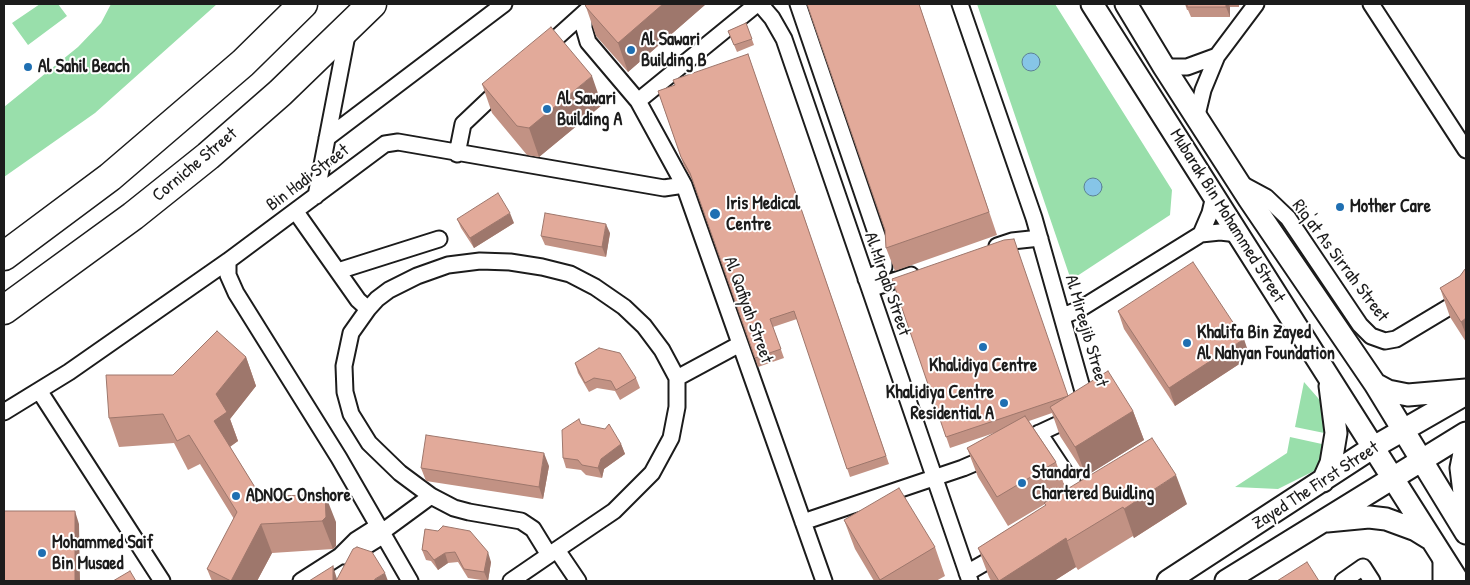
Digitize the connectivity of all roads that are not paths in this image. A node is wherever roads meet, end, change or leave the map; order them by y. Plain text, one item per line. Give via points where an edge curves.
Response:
1 (303, 4) edge
2 (372, 4) edge
3 (504, 4) edge
4 (759, 4) edge
5 (798, 4) edge
6 (960, 4) edge
7 (1092, 4) edge
8 (1126, 4) edge
9 (1256, 4) edge
10 (1376, 5) edge
11 (589, 8) edge
12 (348, 28) junction
13 (560, 34) junction
14 (588, 42) junction
15 (1217, 56) junction
16 (532, 60) edge
17 (1164, 67) junction
18 (510, 80) edge
19 (638, 101) junction
20 (333, 104) junction
21 (360, 112) junction
22 (1197, 115) junction
23 (327, 138) junction
24 (1466, 150) edge
25 (457, 154) junction
26 (1239, 183) junction
27 (684, 186) junction
28 (316, 196) junction
29 (1214, 196) junction
30 (296, 212) junction
31 (1201, 234) junction
32 (1238, 234) junction
33 (1040, 238) junction
34 (439, 239) dead end
35 (978, 252) edge
36 (4, 256) edge
37 (228, 261) junction
38 (338, 271) junction
39 (924, 271) edge
40 (868, 284) junction
41 (1466, 297) edge
42 (368, 309) junction
43 (4, 310) edge
44 (1063, 316) junction
45 (740, 344) junction
46 (1328, 376) junction
47 (677, 378) junction
48 (1375, 384) junction
49 (40, 392) junction
50 (1466, 392) edge
51 (4, 412) edge
52 (1404, 430) junction
53 (1466, 433) edge
54 (1039, 434) junction
55 (1466, 442) edge
56 (1372, 448) junction
57 (1421, 460) junction
58 (933, 478) junction
59 (1392, 478) junction
60 (1323, 481) junction
61 (1102, 493) edge
62 (431, 496) junction
63 (1086, 504) junction
64 (1466, 508) edge
65 (1070, 513) edge
66 (804, 522) junction
67 (1319, 522) junction
68 (381, 531) junction
69 (1466, 532) edge
70 (1014, 546) edge
71 (1436, 547) junction
72 (553, 553) junction
73 (969, 577) edge
74 (158, 578) edge
75 (301, 581) edge
76 (410, 581) edge
77 (511, 581) edge
78 (578, 581) edge
79 (824, 581) edge
80 (1168, 581) edge
81 (1226, 581) edge
82 (1343, 581) edge
83 (1372, 581) edge
84 (1441, 581) edge
85 (1458, 581) edge

1 - 36 highway via 243,63 110,177
2 - 12 highway, Corniche Street
3 - 21 street
4 - 19 street
4 - 40 street, Al Mirqab Street via 784,38
5 - 40 street via 884,256 882,271
6 - 33 street, Al Mireejib Street
7 - 29 main road, Mubarak Bin Mohammed Street
8 - 17 main road, Mubarak Bin Mohammed Street
9 - 15 street
10 - 24 street
11 - 13 street
11 - 14 street via 584,28
12 - 20 street
12 - 43 highway, Corniche Street via 208,156 125,222
13 - 14 street
13 - 16 street
14 - 19 street, Al Qafiyah Street
15 - 17 street via 1193,66
15 - 22 street
17 - 22 main road, Mubarak Bin Mohammed Street
18 - 25 street via 463,124
19 - 27 street, Al Qafiyah Street
20 - 21 street via 348,112
20 - 23 street
21 - 23 street
22 - 26 main road, Mubarak Bin Mohammed Street
23 - 28 street
25 - 27 street, Bin Hadi Street via 664,188
25 - 28 street, Bin Hadi Street via 398,142 385,144
26 - 41 street, Riq'at As Sirrah Street via 1266,197 1288,218 1370,336 1396,339
26 - 48 main road, Mubarak Bin Mohammed Street
27 - 45 street, Al Qafiyah Street
28 - 30 street, Bin Hadi Street
29 - 31 street
29 - 32 main road, Mubarak Bin Mohammed Street
30 - 37 street, Bin Hadi Street
30 - 38 street
31 - 32 street
31 - 44 street via 1080,309
32 - 46 main road, Mubarak Bin Mohammed Street
33 - 35 street via 1006,242
33 - 44 street, Al Mireejib Street
34 - 38 street
37 - 49 street, Bin Hadi Street
37 - 68 street via 228,275 236,293
38 - 42 street
39 - 40 street
40 - 58 street, Al Mirqab Street
42 - 47 street via 389,290 448,265 495,261 542,267 570,274 624,307 662,350
42 - 62 street via 351,333 344,366 345,392 352,414 379,454
44 - 54 street, Al Mireejib Street via 1086,402 1082,412
45 - 47 street
45 - 66 street, Al Qafiyah Street
46 - 56 main road, Mubarak Bin Mohammed Street
46 - 60 main road via 1336,434
47 - 72 street via 672,438 652,473 614,511
48 - 50 main road via 1408,395
48 - 52 main road, Mubarak Bin Mohammed Street
49 - 51 street, Bin Hadi Street
49 - 74 street
50 - 52 main road, Zayed The First Street
52 - 56 main road, Zayed The First Street
52 - 57 main road, Mubarak Bin Mohammed Street
53 - 57 main road, Zayed The First Street
54 - 58 street, Al Mireejib Street
54 - 63 street
55 - 64 main road via 1462,468
56 - 59 main road, Mubarak Bin Mohammed Street
56 - 60 main road, Zayed The First Street
57 - 59 main road, Zayed The First Street
57 - 69 main road, Mubarak Bin Mohammed Street
58 - 66 street, Al Mireejib Street
58 - 73 street, Al Mirqab Street
59 - 67 main road, Zayed The First Street
59 - 71 main road, Mubarak Bin Mohammed Street
60 - 80 main road, Zayed The First Street
61 - 63 street
62 - 68 street
62 - 72 street via 469,512 521,521 533,529
63 - 65 street
66 - 79 street, Al Qafiyah Street
67 - 71 main road via 1369,517 1386,519 1416,530
67 - 81 main road, Zayed The First Street
68 - 75 street via 356,540 340,556
68 - 76 street
70 - 73 street
71 - 84 street
71 - 85 main road, Mubarak Bin Mohammed Street
72 - 77 street
72 - 78 street
82 - 83 street via 1363,567

